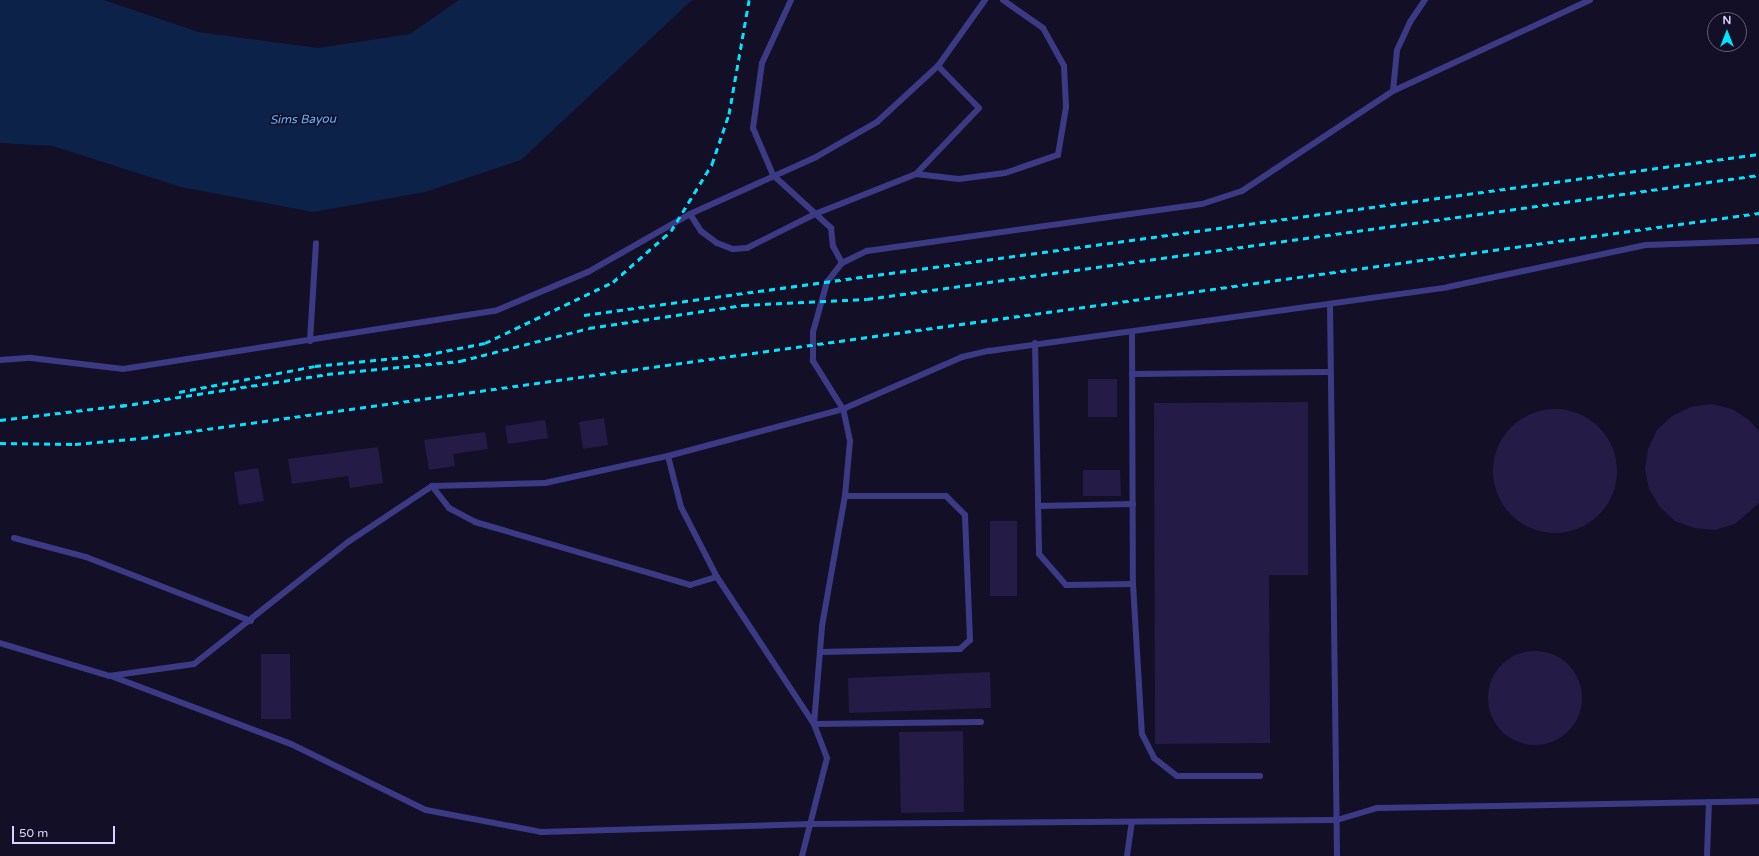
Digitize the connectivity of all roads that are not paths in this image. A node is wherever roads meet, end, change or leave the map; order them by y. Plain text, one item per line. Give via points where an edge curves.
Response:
1 (791, 0) edge
2 (985, 0) edge
3 (1003, 0) edge
4 (1425, 0) edge
5 (1590, 0) edge
6 (938, 66) junction
7 (1393, 91) junction
8 (916, 174) junction
9 (773, 175) junction
10 (690, 214) junction
11 (816, 214) junction
12 (1759, 241) edge
13 (316, 243) dead end
14 (842, 263) junction
15 (1330, 304) junction
16 (1132, 333) junction
17 (310, 341) junction
18 (1035, 343) junction
19 (0, 360) edge
20 (1330, 372) junction
21 (1132, 374) junction
22 (842, 409) junction
23 (668, 456) junction
24 (432, 486) junction
25 (845, 496) junction
26 (1132, 504) junction
27 (1038, 506) junction
28 (14, 538) dead end
29 (717, 577) junction
30 (1133, 584) junction
31 (251, 621) junction
32 (0, 643) edge
33 (820, 652) junction
34 (109, 676) junction
35 (982, 722) dead end
36 (814, 724) junction
37 (1260, 776) dead end
38 (1759, 801) edge
39 (1709, 802) junction
40 (1337, 820) junction
41 (1132, 822) junction
42 (812, 824) junction
43 (802, 856) edge
44 (1127, 856) edge
45 (1337, 856) edge
46 (1707, 856) edge

1 - 9 lane via 762,63 752,114 754,135
2 - 6 lane
3 - 8 lane via 1043,28 1064,66 1066,107 1058,155 1005,173 959,179
4 - 7 lane via 1410,22 1397,50
5 - 7 lane
6 - 8 lane via 980,108
6 - 9 lane via 877,122 816,157
7 - 14 lane via 1242,191 1202,204 867,251
8 - 11 lane
9 - 10 lane
9 - 11 lane
10 - 11 lane via 701,231 717,243 733,249 747,248
10 - 17 lane via 588,272 495,311
11 - 14 lane via 831,228 833,246
12 - 15 lane via 1646,245 1606,251 1456,286
13 - 17 lane
14 - 22 lane via 827,282 822,295 814,332 813,362
15 - 16 lane
15 - 20 lane
16 - 18 lane
16 - 21 lane
17 - 19 lane via 123,369 31,358
18 - 22 lane via 962,357
18 - 27 lane
20 - 21 lane
20 - 40 lane
21 - 26 lane
22 - 23 lane
22 - 25 lane via 850,441
23 - 24 lane via 545,483
23 - 29 lane via 681,507
24 - 29 lane via 450,508 475,522 690,585
24 - 31 lane via 348,542
25 - 33 lane
25 - 33 lane via 946,496 965,515 970,640 960,649
26 - 27 lane
26 - 30 lane
27 - 30 lane via 1039,554 1066,585
28 - 31 lane via 86,557
29 - 36 lane
30 - 37 lane via 1142,734 1154,758 1176,776
31 - 34 lane via 194,664
32 - 34 lane
33 - 36 lane
34 - 42 lane via 291,744 426,810 541,832
35 - 36 lane
36 - 42 lane via 827,758
38 - 39 lane
39 - 40 lane via 1377,808
39 - 46 lane
40 - 41 lane
40 - 45 lane
41 - 42 lane
41 - 44 lane
42 - 43 lane

